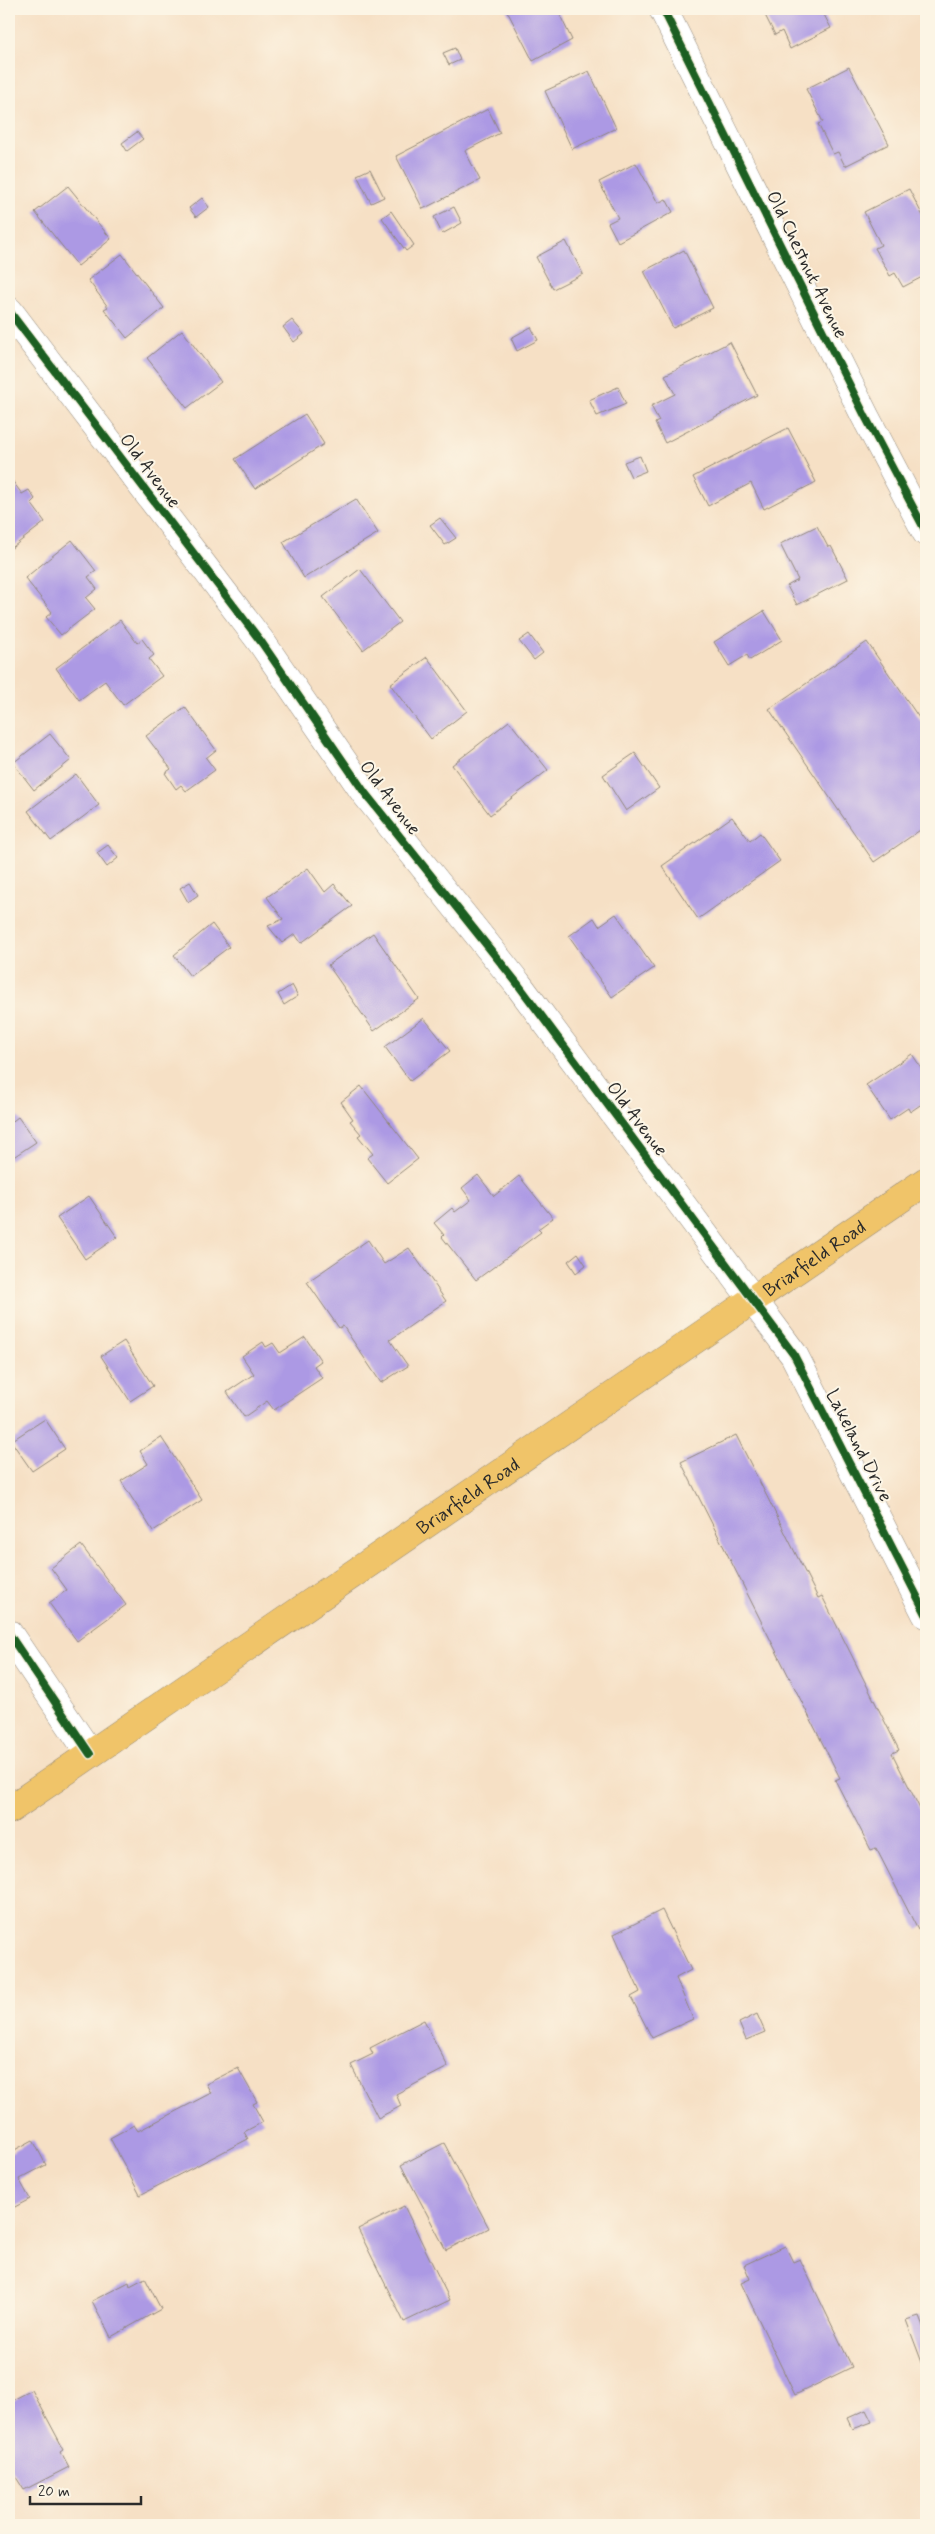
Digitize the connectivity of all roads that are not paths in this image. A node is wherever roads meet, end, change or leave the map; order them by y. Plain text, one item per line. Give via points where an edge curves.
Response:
1 (663, 9) edge
2 (9, 311) edge
3 (926, 532) edge
4 (926, 1181) edge
5 (753, 1298) junction
6 (926, 1614) edge
7 (9, 1634) edge
8 (90, 1754) junction
9 (9, 1810) edge

1 - 3 street, Old Chestnut Avenue
2 - 5 street, Old Avenue via 262,643 365,793 517,983
4 - 5 main road, Briarfield Road
5 - 6 street, Lakeland Drive via 808,1378
5 - 8 main road, Briarfield Road
7 - 8 street
8 - 9 main road, Briarfield Road

